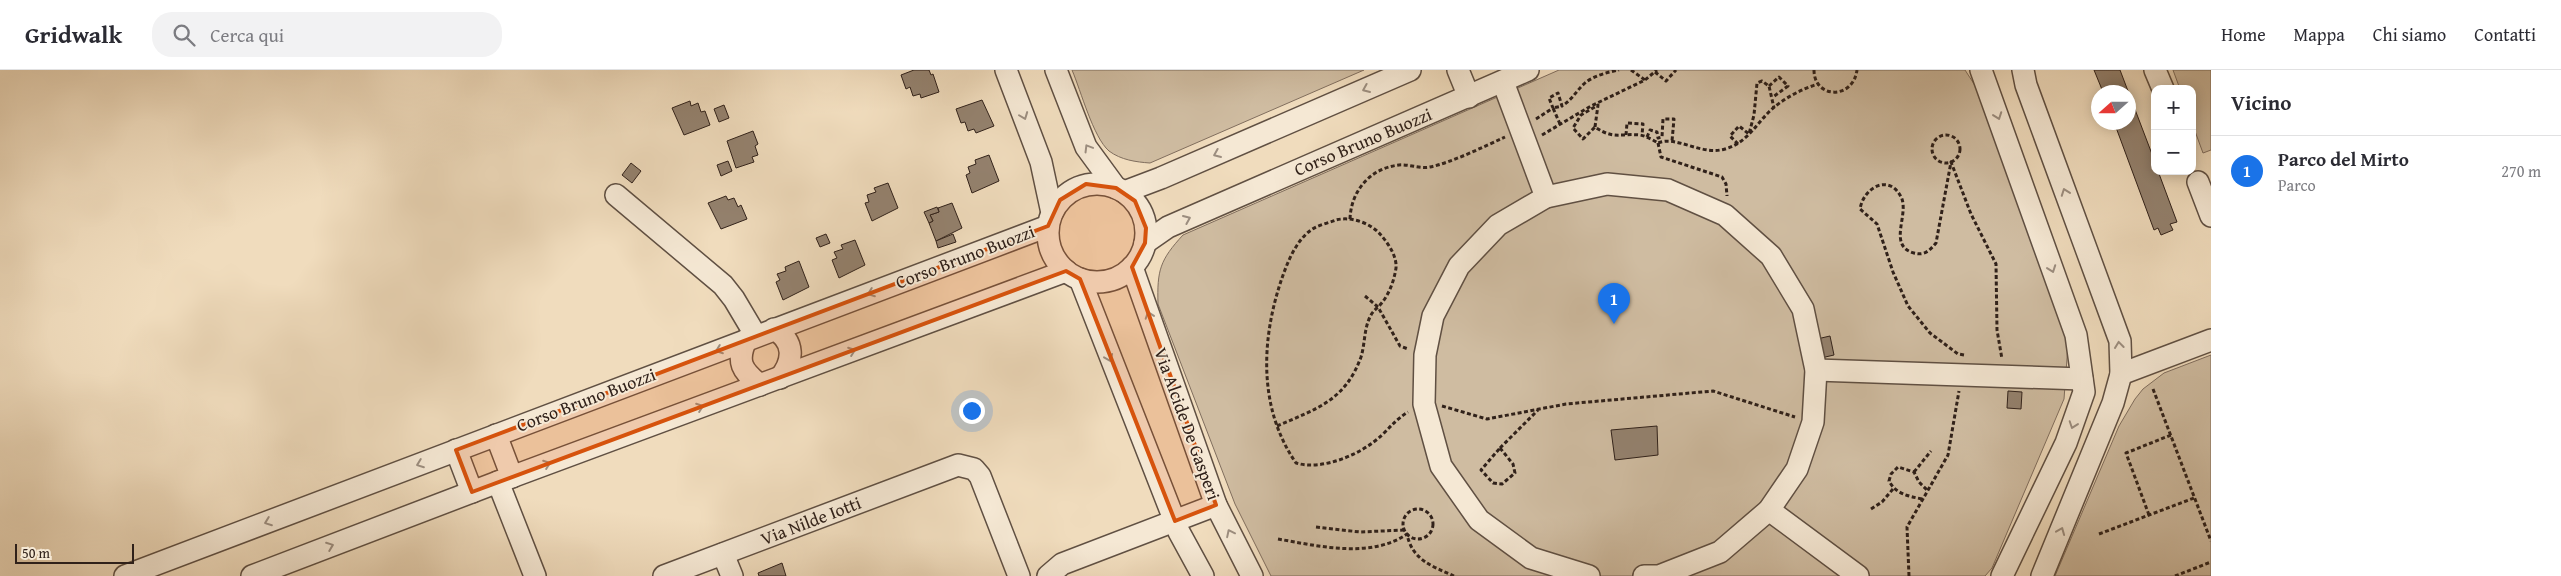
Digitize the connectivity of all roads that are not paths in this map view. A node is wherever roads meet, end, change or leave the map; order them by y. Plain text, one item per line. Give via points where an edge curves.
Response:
1 (1006, 70) edge
2 (1056, 70) edge
3 (1410, 70) edge
4 (1458, 70) edge
5 (1528, 70) edge
6 (1981, 70) edge
7 (2023, 70) edge
8 (2155, 70) edge
9 (1503, 82) junction
10 (2161, 85) edge
11 (1469, 96) junction
12 (2200, 175) edge
13 (1120, 190) junction
14 (616, 195) dead end
15 (1546, 197) junction
16 (2211, 216) edge
17 (1050, 220) junction
18 (1145, 243) junction
19 (1132, 267) junction
20 (1073, 275) junction
21 (759, 335) junction
22 (2211, 340) edge
23 (1816, 370) junction
24 (2121, 374) junction
25 (2082, 380) junction
26 (770, 381) junction
27 (496, 435) junction
28 (456, 450) junction
29 (505, 480) junction
30 (472, 492) junction
31 (1216, 505) junction
32 (1770, 510) junction
33 (1175, 521) junction
34 (723, 554) junction
35 (126, 576) edge
36 (252, 576) edge
37 (535, 576) edge
38 (664, 576) edge
39 (732, 576) edge
40 (1019, 576) edge
41 (1048, 576) edge
42 (1203, 576) edge
43 (1252, 576) edge
44 (1589, 576) edge
45 (1644, 576) edge
46 (1858, 576) edge
47 (2002, 576) edge
48 (2042, 576) edge

1 -> 17 street via 1041,162
13 -> 2 street via 1086,147
3 -> 13 street via 1161,178
4 - 11 street
5 - 9 street, Corso Bruno Buozzi
6 -> 25 street via 2076,335
24 -> 7 street via 2120,341
8 - 10 street
9 - 11 street, Corso Bruno Buozzi
9 - 15 street via 1530,126
18 -> 11 street, Corso Bruno Buozzi via 1168,227
12 - 16 street
13 - 17 street via 1102,184 1086,184 1060,200
13 - 18 street via 1135,202 1142,214 1146,228
14 - 21 street via 723,285
15 - 23 street via 1607,184 1633,186 1668,190 1725,215 1771,256 1803,309
15 - 44 street via 1498,225 1459,266 1433,316 1426,355 1424,404 1441,466 1479,520 1532,558
17 - 20 street via 1049,243 1055,259
17 -> 21 street, Corso Bruno Buozzi
18 - 19 street
19 - 20 street via 1108,281 1094,282
31 -> 19 street, Via Alcide De Gasperi
26 -> 20 street
20 -> 33 street
21 - 26 street via 740,361 746,374
21 - 26 street via 782,334 788,344 789,366
21 -> 27 street, Corso Bruno Buozzi
22 - 24 street
23 - 25 street via 2004,367
23 - 32 street via 1813,422 1797,469
48 -> 24 street via 2113,403
25 -> 47 street via 2084,392 2066,443
29 -> 26 street
27 - 28 street, Corso Bruno Buozzi
27 - 29 street
28 - 30 street
28 -> 35 street, Corso Bruno Buozzi
29 - 30 street
29 - 37 street
36 -> 30 street
31 - 33 street
43 -> 31 street, Via Alcide De Gasperi
32 - 45 street via 1720,552 1659,576
32 - 46 street
33 - 41 street via 1062,564
33 - 42 street
34 - 38 street, Via Nilde Iotti
34 - 39 street
34 - 40 street, Via Nilde Iotti via 958,465 974,469 980,476

